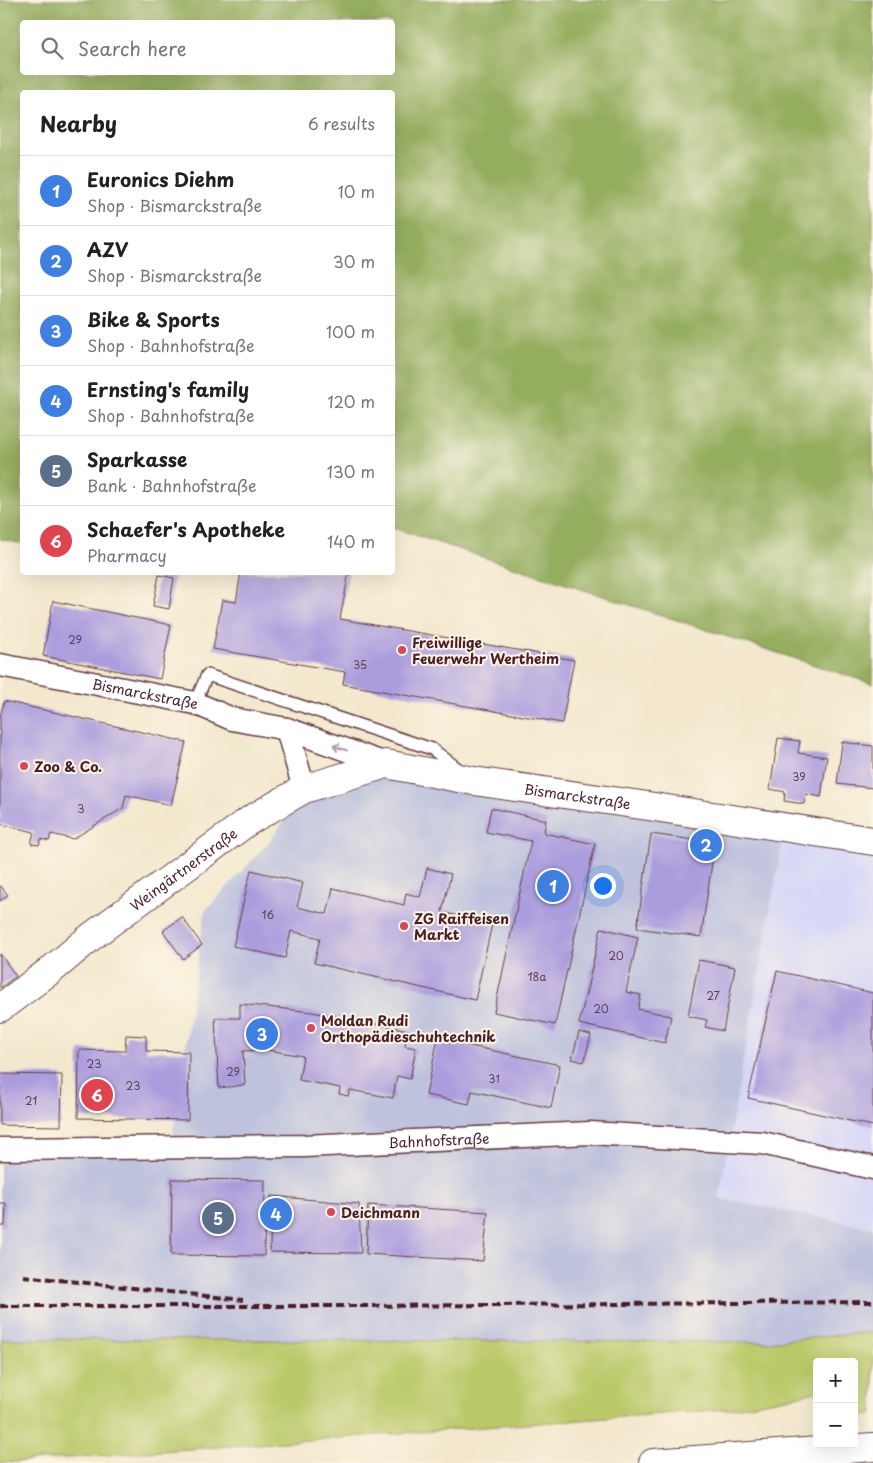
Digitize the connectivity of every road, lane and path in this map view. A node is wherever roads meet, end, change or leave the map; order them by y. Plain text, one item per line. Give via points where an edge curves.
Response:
1 (0, 665) edge
2 (195, 703) junction
3 (287, 730) junction
4 (386, 764) junction
5 (474, 781) junction
6 (304, 789) junction
7 (873, 841) edge
8 (0, 1008) edge
9 (0, 1148) edge
10 (873, 1168) edge
11 (873, 1447) edge
12 (653, 1463) edge

1 - 2 street, Bismarckstraße
2 - 3 street, Bismarckstraße via 232,719
2 - 5 lane via 207,675 432,749
4 -> 3 street, Bismarckstraße
3 - 6 street
4 - 5 main road, Bismarckstraße
4 - 6 main road, Weingärtnerstraße
5 - 7 main road, Bismarckstraße
6 - 8 main road, Weingärtnerstraße via 250,820
9 - 10 street, Bahnhofstraße via 304,1146 590,1132 762,1143
11 - 12 main road

